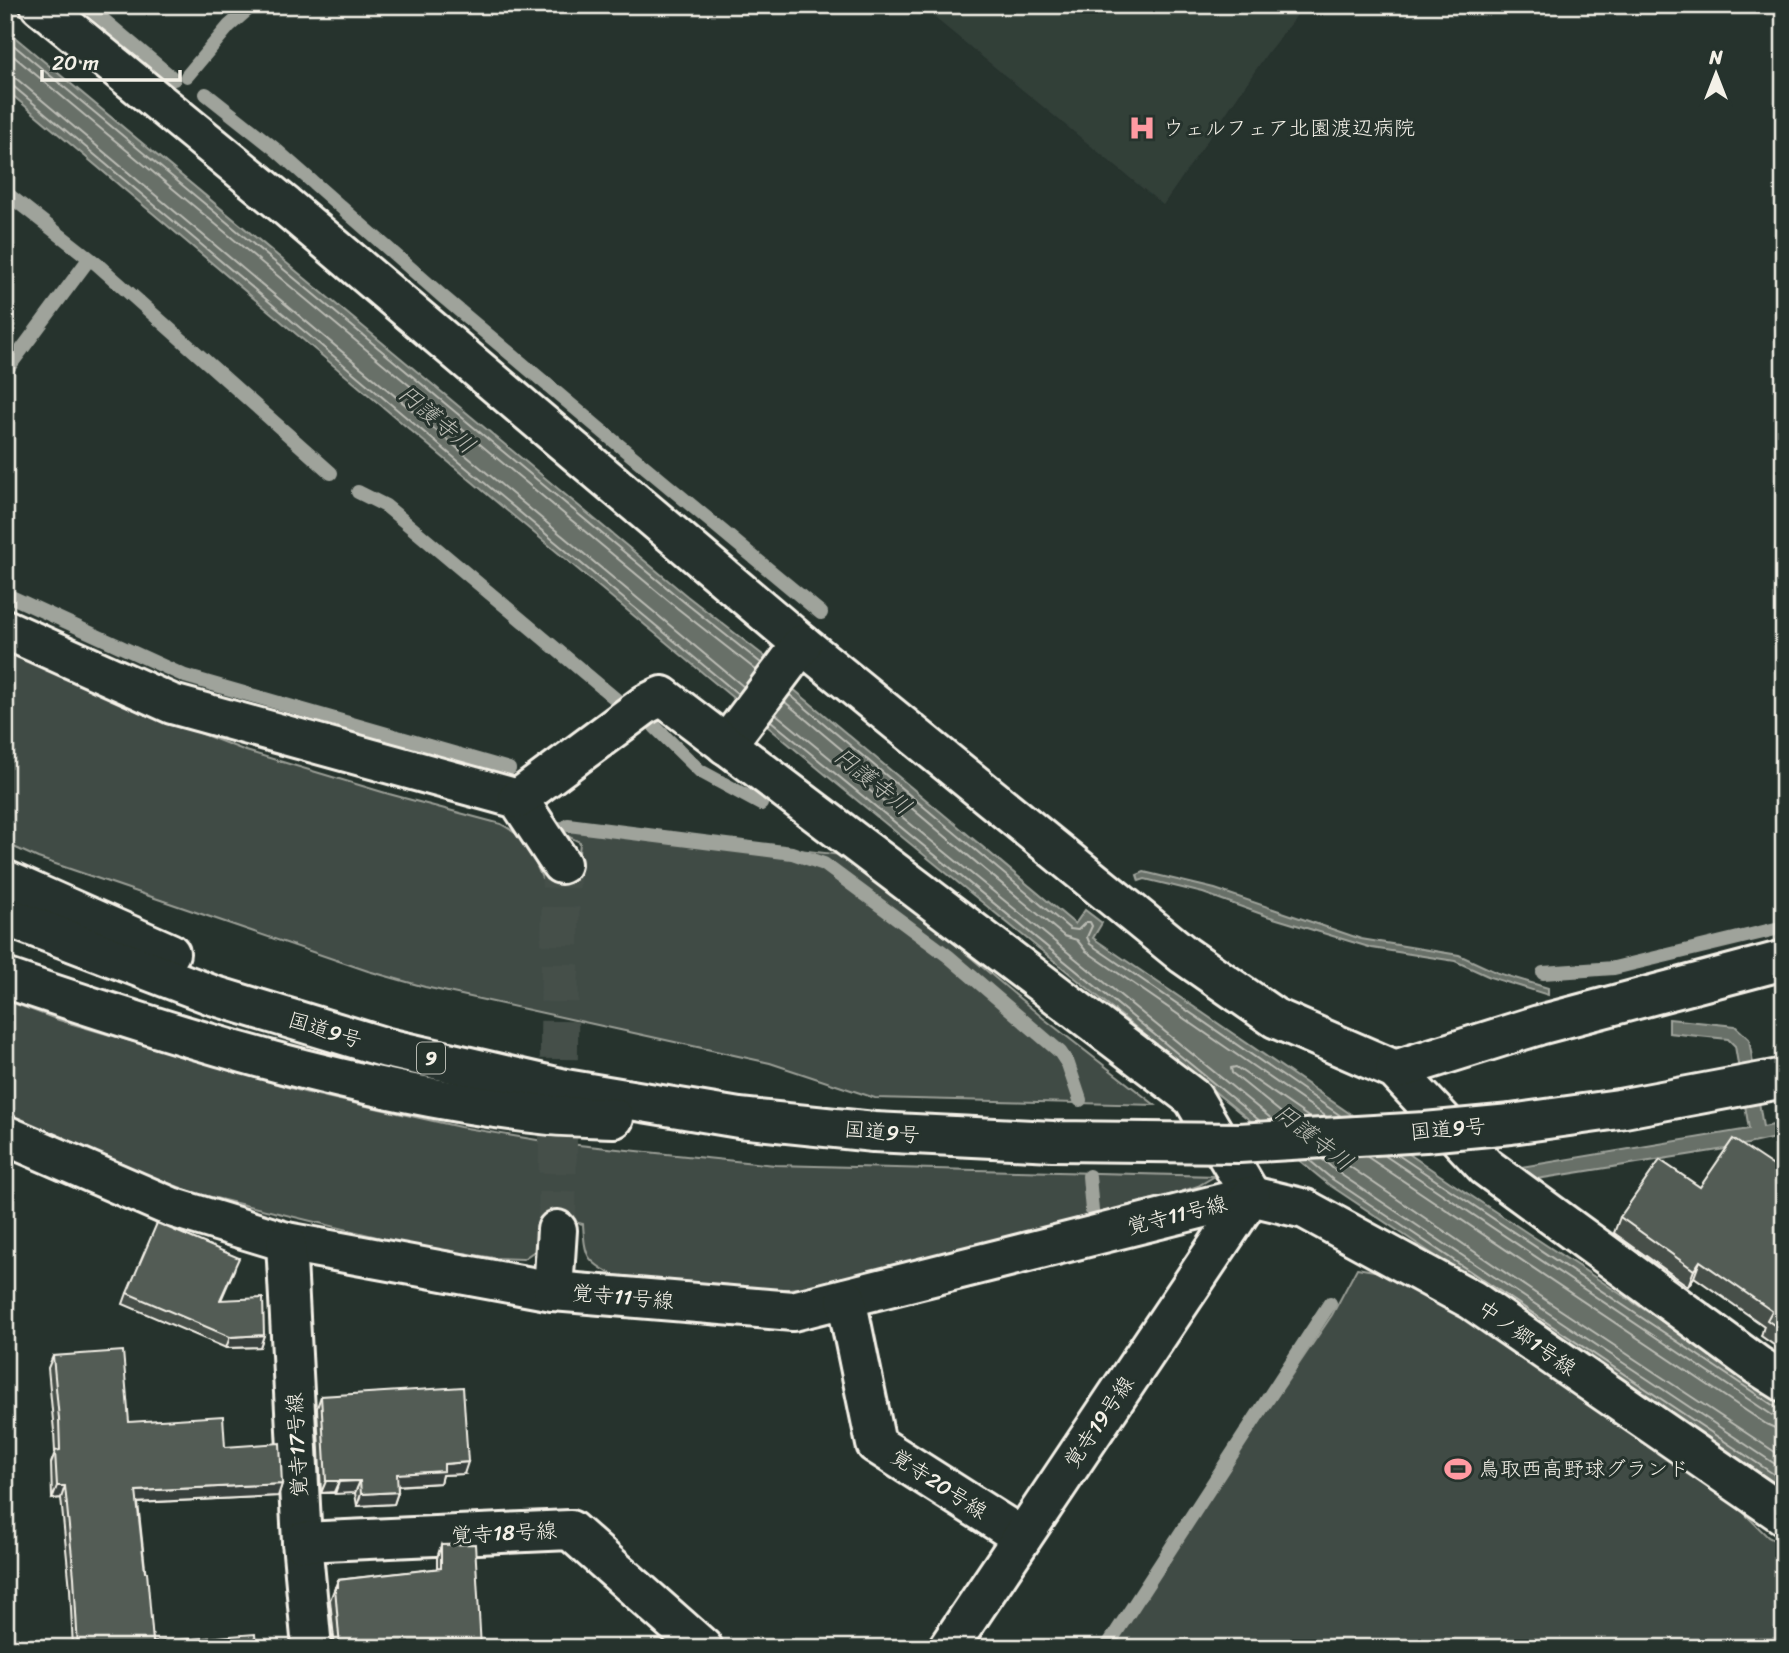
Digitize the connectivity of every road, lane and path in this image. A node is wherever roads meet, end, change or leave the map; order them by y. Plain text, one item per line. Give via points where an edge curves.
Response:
1 (40, 5) edge
2 (5, 629) edge
3 (802, 644) junction
4 (726, 745) junction
5 (518, 799) junction
6 (561, 864) tunnel mouth
7 (5, 880) edge
8 (5, 916) edge
9 (1784, 960) edge
10 (5, 978) edge
11 (1395, 1070) junction
12 (1784, 1078) edge
13 (739, 1118) junction
14 (5, 1135) edge
15 (1251, 1196) junction
16 (556, 1230) tunnel mouth
17 (286, 1242) junction
18 (553, 1291) junction
19 (846, 1298) junction
20 (1784, 1381) edge
21 (1784, 1515) edge
22 (1022, 1537) junction
23 (302, 1542) junction
24 (312, 1648) edge
25 (703, 1648) edge
26 (947, 1648) edge

1 - 3 main road via 288,208
2 - 5 main road via 172,705
3 - 4 main road
3 - 11 main road via 1184,955 1275,1018
4 - 5 main road via 662,696
4 - 15 main road via 1193,1098
5 - 6 main road
7 - 13 main road via 233,980 316,1011 487,1062
8 - 13 main road, 国道9号 / 9 via 212,995 387,1048 565,1088
9 - 11 main road via 1539,1025
10 - 13 main road via 186,1037 425,1096 552,1115
11 - 20 main road via 1486,1167
12 - 13 main road, 国道9号 / 9, bridge via 1511,1124 1239,1143 1053,1141 874,1132
14 - 17 main road, 覚寺11号線 via 171,1207
15 - 19 main road, 覚寺11号線
15 - 21 main road, 中ノ郷1号線 via 1306,1209 1472,1300
15 - 22 main road, 覚寺19号線
16 - 18 main road
17 - 18 main road, 覚寺11号線
17 - 23 main road, 覚寺17号線
18 - 19 main road, 覚寺11号線 via 793,1311
19 - 22 main road, 覚寺20号線 via 876,1444
22 - 26 main road, 覚寺19号線
23 - 24 main road, 覚寺17号線
23 - 25 main road, 覚寺18号線 via 570,1530

